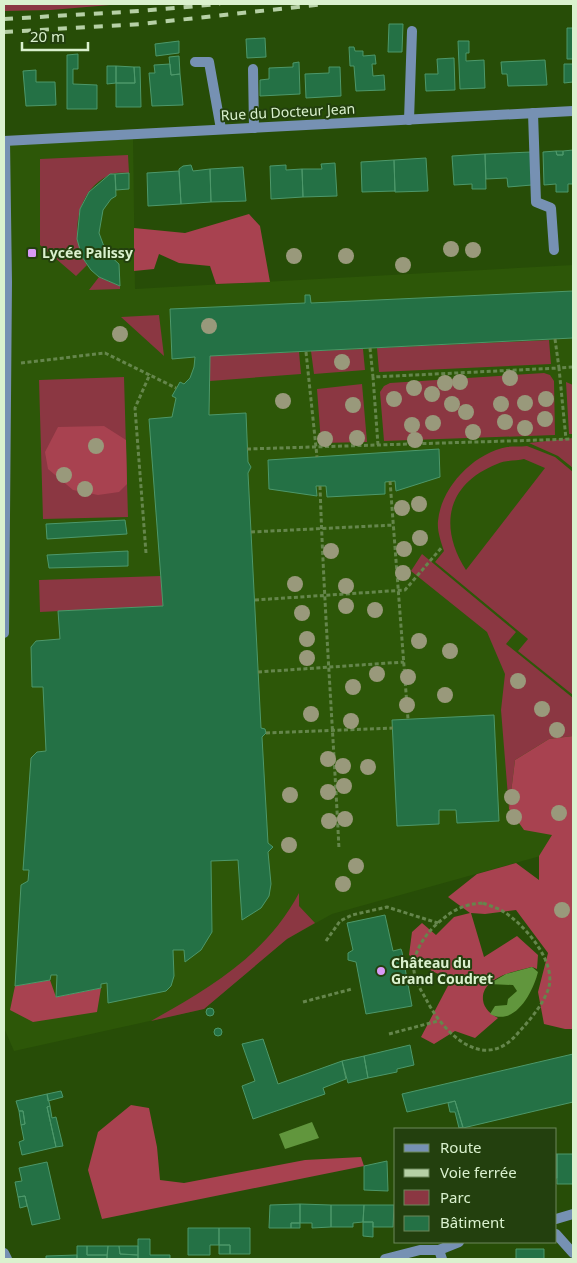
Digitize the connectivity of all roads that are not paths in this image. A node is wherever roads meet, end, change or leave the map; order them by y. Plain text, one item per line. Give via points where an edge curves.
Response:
1 (412, 31) dead end
2 (195, 62) dead end
3 (253, 69) dead end
4 (573, 111) edge
5 (533, 113) junction
6 (409, 120) junction
7 (254, 128) junction
8 (222, 129) junction
9 (4, 141) edge
10 (5, 202) edge
11 (554, 250) dead end
12 (5, 437) edge
13 (4, 633) edge
14 (573, 1214) edge
15 (557, 1219) edge
16 (557, 1235) edge
17 (458, 1243) edge
18 (4, 1253) edge
19 (573, 1253) edge
20 (441, 1254) edge
21 (7, 1259) edge
22 (385, 1259) edge

1 - 6 street
2 - 8 street via 208,62
3 - 7 street
4 - 5 street, Rue du Docteur Jean
5 - 6 street, Rue du Docteur Jean
5 - 11 street via 536,202 551,208
6 - 7 street, Rue du Docteur Jean
7 - 8 street, Rue du Docteur Jean
8 - 9 street, Rue du Docteur Jean
9 - 10 street
10 - 12 street
12 - 13 street
14 - 15 street
16 - 19 street
17 - 20 street
18 - 21 street
20 - 22 street via 420,1250

